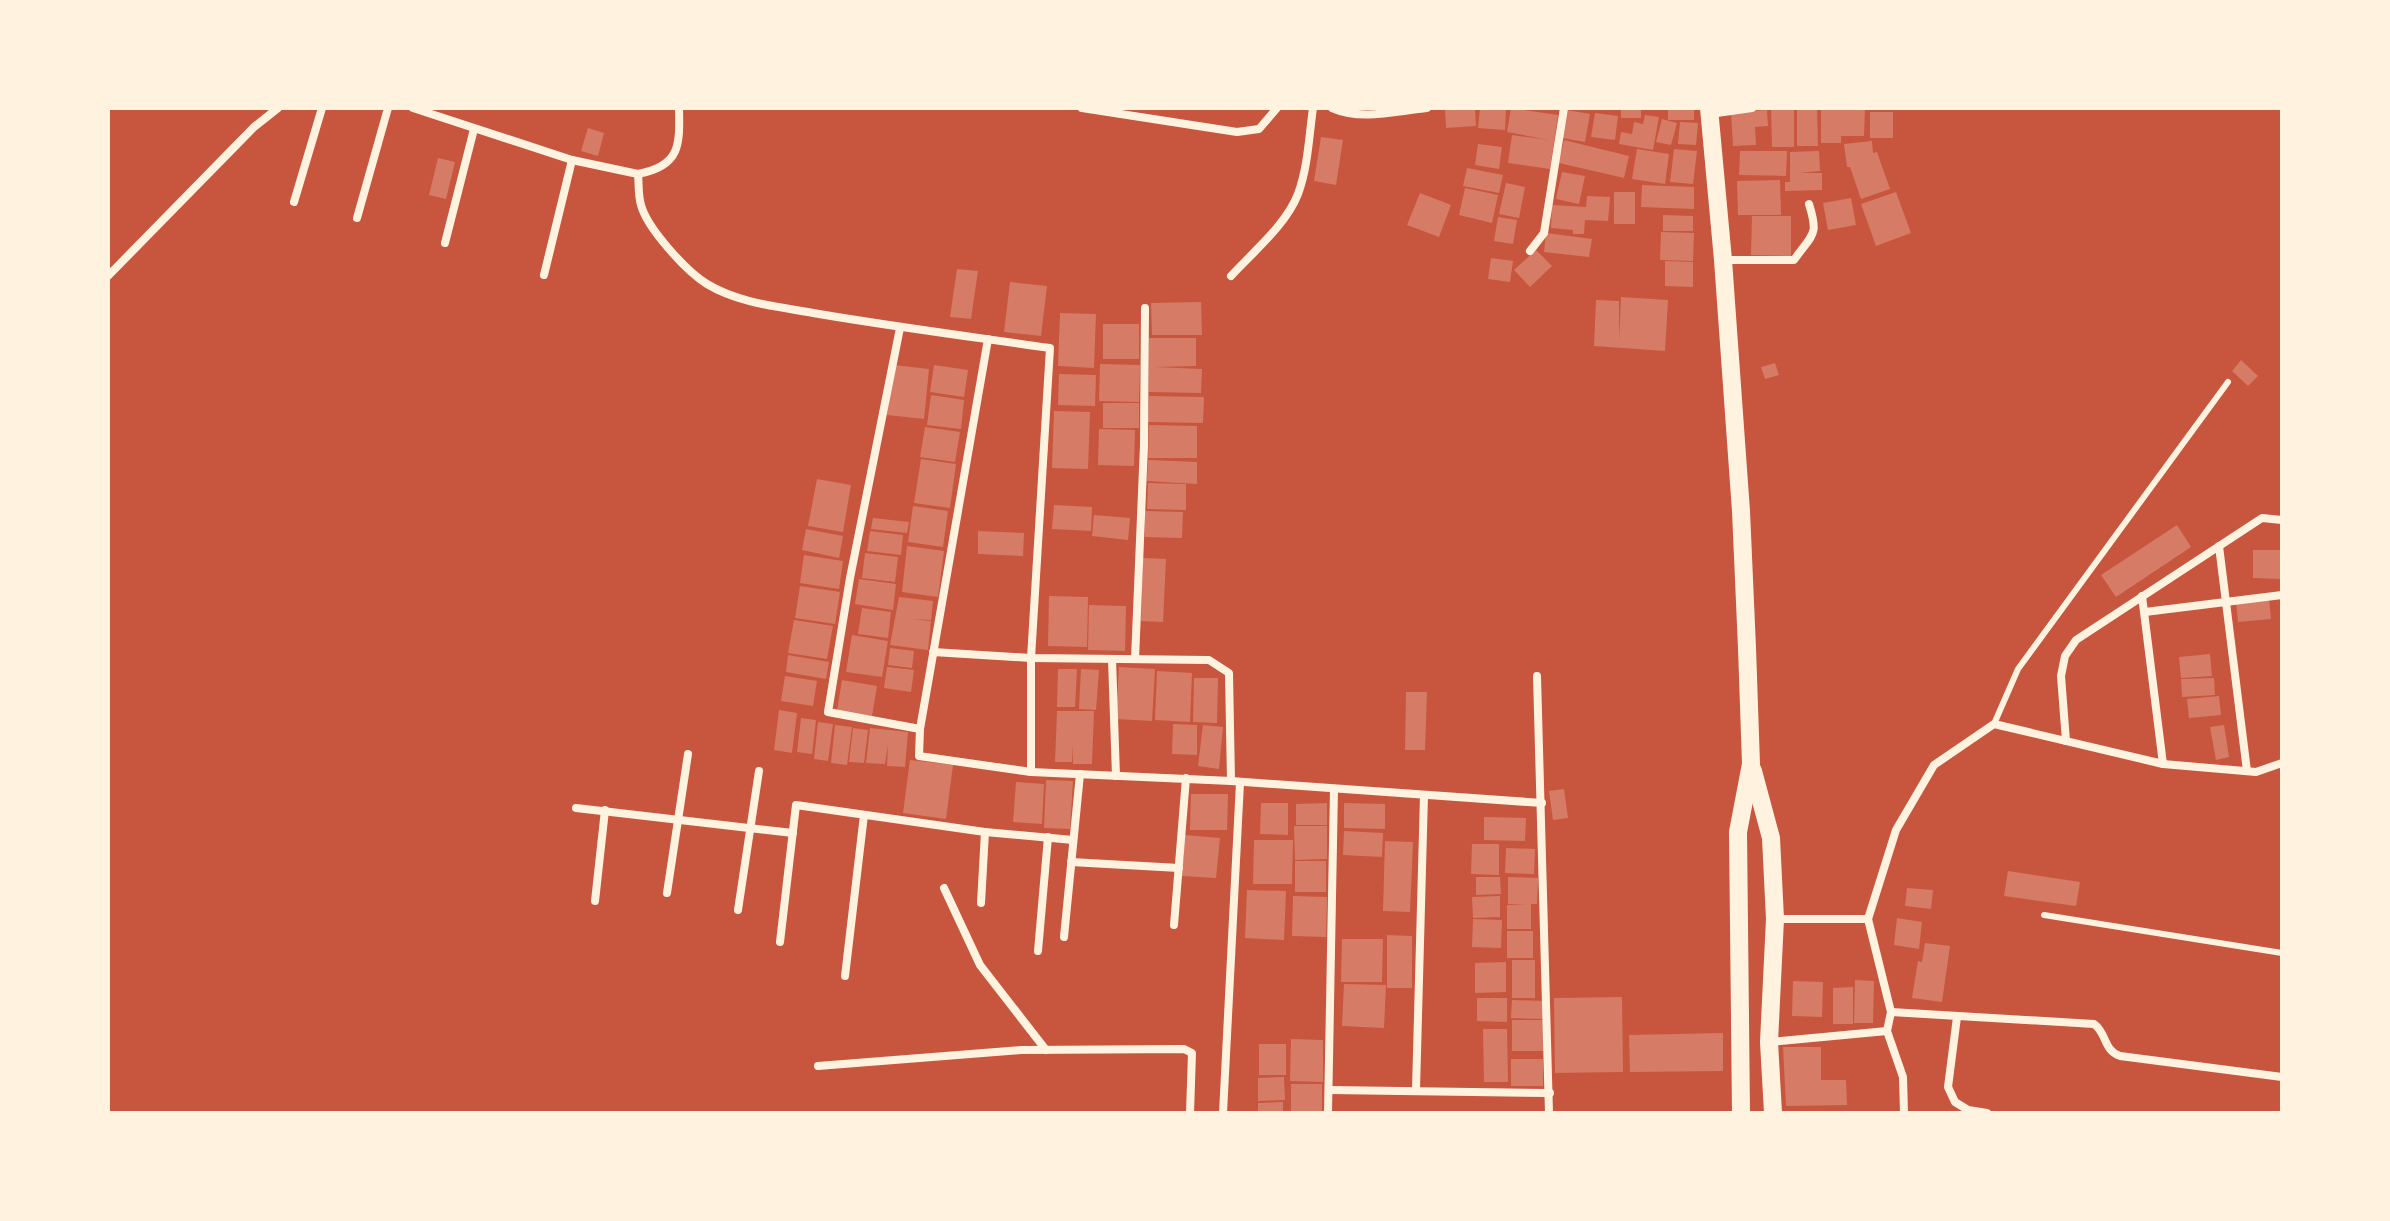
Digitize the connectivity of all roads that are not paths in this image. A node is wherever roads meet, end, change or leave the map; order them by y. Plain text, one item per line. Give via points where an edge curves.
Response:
1 (278, 108) edge
2 (322, 108) edge
3 (388, 108) edge
4 (413, 108) edge
5 (679, 108) edge
6 (1082, 108) edge
7 (1277, 108) edge
8 (1313, 108) edge
9 (1332, 108) edge
10 (1427, 108) edge
11 (1564, 108) edge
12 (1752, 108) edge
13 (1709, 111) edge
14 (474, 129) junction
15 (572, 160) junction
16 (638, 174) junction
17 (294, 202) dead end
18 (1809, 204) dead end
19 (357, 218) dead end
20 (445, 243) dead end
21 (1530, 251) dead end
22 (1723, 260) junction
23 (544, 275) dead end
24 (108, 276) edge
25 (1231, 276) dead end
26 (1145, 308) dead end
27 (900, 328) junction
28 (988, 339) junction
29 (2228, 382) dead end
30 (2282, 520) edge
31 (2219, 546) junction
32 (2282, 595) edge
33 (2142, 596) junction
34 (2226, 603) junction
35 (2145, 612) junction
36 (933, 652) junction
37 (1031, 658) junction
38 (1112, 659) junction
39 (1135, 659) junction
40 (1537, 676) dead end
41 (1994, 724) junction
42 (920, 729) junction
43 (2066, 741) junction
44 (688, 754) dead end
45 (2282, 763) edge
46 (1751, 764) junction
47 (2163, 764) junction
48 (759, 771) dead end
49 (2247, 771) junction
50 (1031, 772) junction
51 (1080, 774) junction
52 (1116, 776) junction
53 (1186, 778) junction
54 (1236, 782) junction
55 (1334, 789) junction
56 (1424, 795) junction
57 (1542, 803) junction
58 (576, 808) dead end
59 (605, 810) junction
60 (864, 815) junction
61 (678, 820) junction
62 (750, 828) junction
63 (985, 832) junction
64 (793, 833) junction
65 (1048, 837) junction
66 (1073, 840) junction
67 (1071, 862) junction
68 (1179, 868) junction
69 (944, 888) dead end
70 (667, 893) dead end
71 (595, 901) dead end
72 (981, 903) dead end
73 (738, 910) dead end
74 (2044, 915) dead end
75 (1775, 919) junction
76 (1868, 919) junction
77 (1174, 925) dead end
78 (1064, 937) dead end
79 (780, 942) dead end
80 (1038, 951) dead end
81 (2282, 953) edge
82 (845, 976) dead end
83 (1891, 1012) junction
84 (1957, 1017) junction
85 (1887, 1031) junction
86 (1769, 1042) junction
87 (1046, 1050) junction
88 (818, 1066) dead end
89 (2282, 1077) edge
90 (1329, 1090) junction
91 (1416, 1090) junction
92 (1550, 1093) junction
93 (1190, 1113) edge
94 (1223, 1113) edge
95 (1328, 1113) edge
96 (1549, 1113) edge
97 (1741, 1113) edge
98 (1773, 1113) edge
99 (1904, 1113) edge
100 (1987, 1113) edge

1 - 24 street
2 - 17 street
3 - 19 street
4 - 14 street
5 - 16 street via 678,144 671,159 660,170
6 - 7 street via 1237,132 1259,129
8 - 25 street via 1297,197
9 - 10 street via 1363,115
11 - 21 street via 1544,233
12 - 13 street
13 - 22 main road
14 - 15 street
14 - 20 street
15 - 16 street
15 - 23 street
16 - 27 street via 647,220 706,284 757,303
18 - 22 street via 1816,226 1794,260
22 - 46 main road via 1741,511
26 - 39 street
27 - 28 street
27 - 42 street via 828,712
28 - 36 street
28 - 37 street via 1050,348
29 - 41 lane via 2018,669
30 - 31 street via 2262,518
31 - 33 street
31 - 34 street
32 - 34 street
33 - 35 street
33 - 43 street via 2076,640 2065,656 2061,676
34 - 35 street
34 - 49 street
35 - 47 street
36 - 37 street
36 - 42 street
37 - 38 street
37 - 50 street
38 - 39 street
38 - 52 street
39 - 54 street via 1209,660 1229,673
40 - 57 street
41 - 43 street
41 - 76 street via 1934,765 1896,830
42 - 50 street via 919,756
43 - 47 street
44 - 61 street
45 - 49 street
46 - 75 main road via 1771,838
46 - 97 main road via 1738,832
47 - 49 street
48 - 62 street
50 - 51 street
51 - 52 street
51 - 66 street
52 - 53 street
53 - 54 street
53 - 68 street
54 - 55 street
54 - 94 street
55 - 56 street
55 - 90 street
56 - 57 street
56 - 91 street
57 - 92 street
58 - 59 street
59 - 61 street
59 - 71 street
60 - 63 street
60 - 64 street via 796,805
60 - 82 street
61 - 62 street
61 - 70 street
62 - 64 street
62 - 73 street
63 - 65 street
63 - 72 street
64 - 79 street
65 - 66 street
65 - 80 street
66 - 67 street
67 - 68 street
67 - 78 street
68 - 77 street
69 - 87 street via 980,965
74 - 81 lane
75 - 76 street
75 - 86 main road
76 - 83 street
83 - 84 street
83 - 85 street
84 - 89 street via 2094,1024 2108,1050 2120,1056
84 - 100 street via 1948,1087 1955,1102
85 - 86 street
85 - 99 street via 1903,1077
86 - 98 main road
87 - 88 street
87 - 93 street via 1184,1049 1192,1053
90 - 91 street
90 - 95 street
91 - 92 street
92 - 96 street

